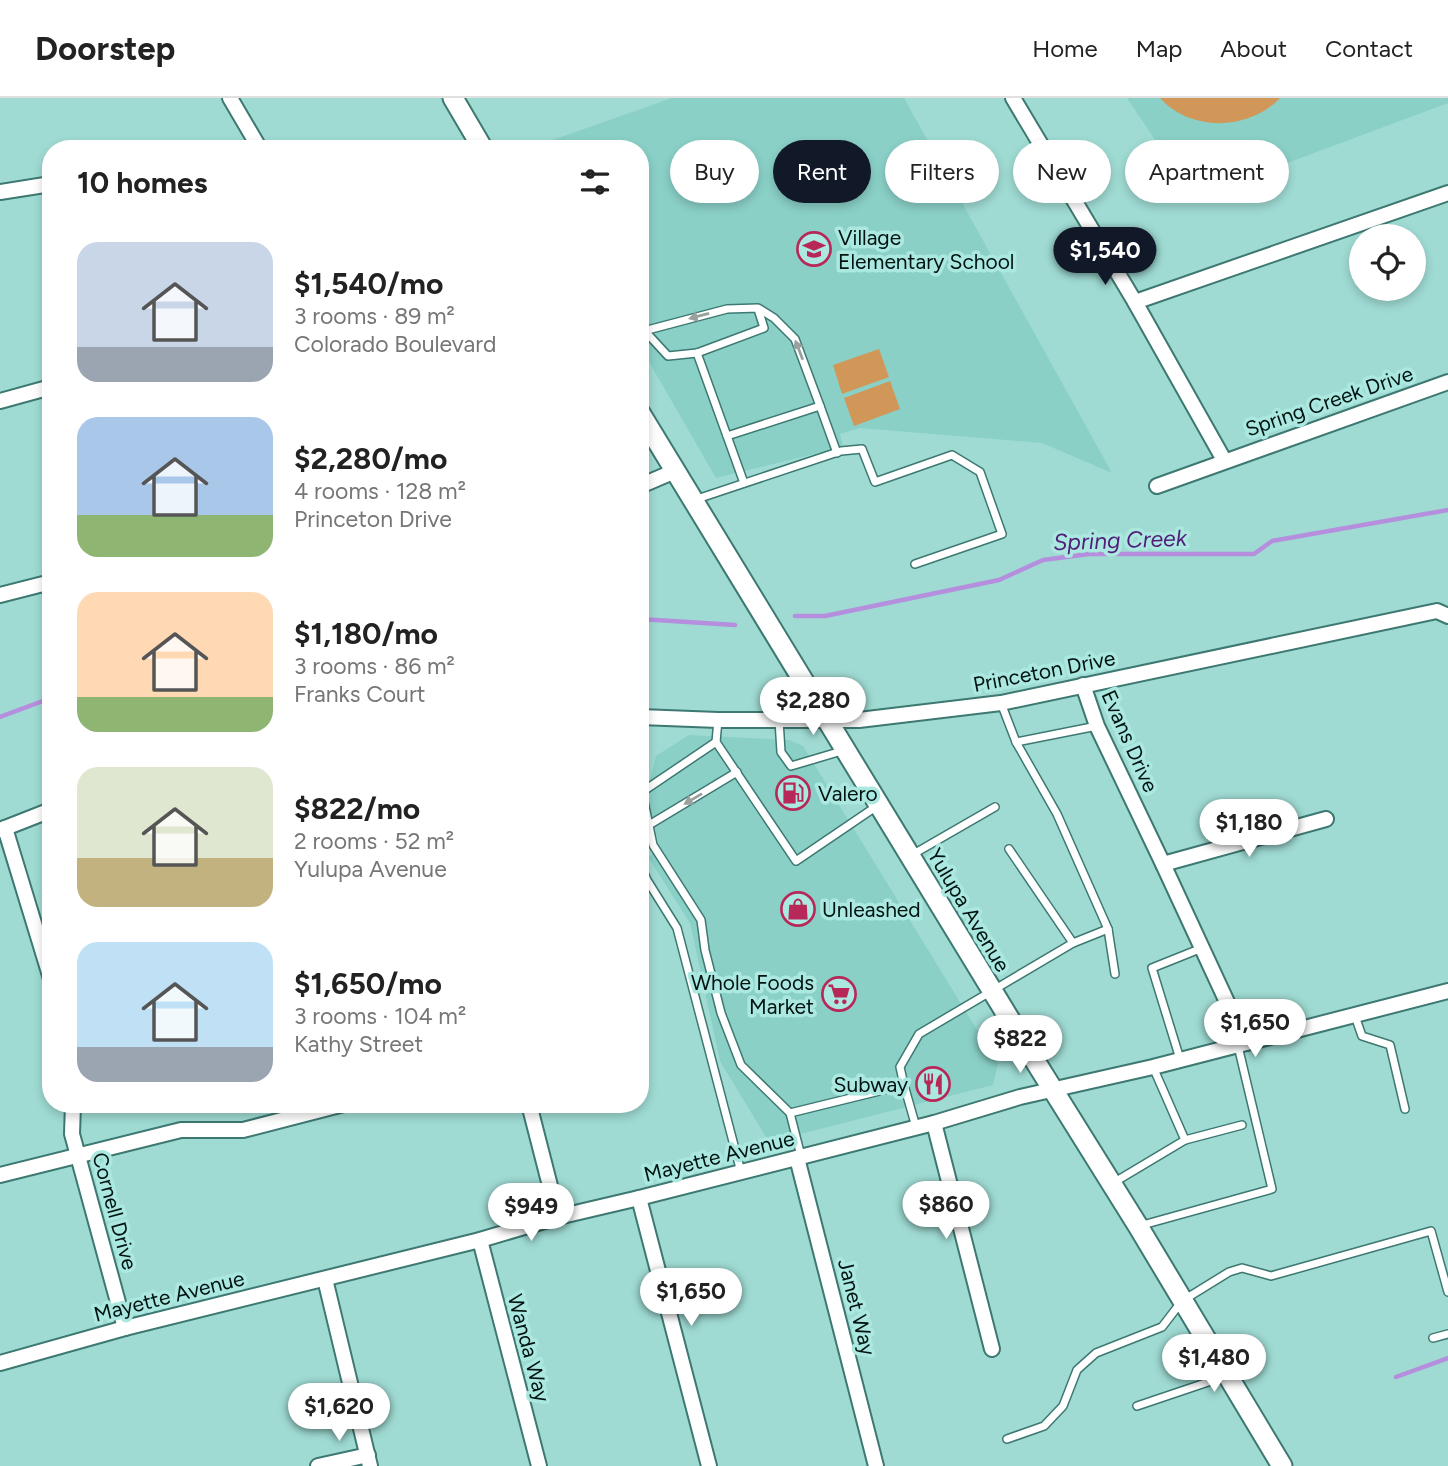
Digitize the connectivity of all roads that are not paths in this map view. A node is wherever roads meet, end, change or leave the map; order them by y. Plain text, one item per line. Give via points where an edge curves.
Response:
1 (230, 98) edge
2 (453, 98) edge
3 (1013, 98) edge
4 (255, 140) edge
5 (478, 140) edge
6 (42, 185) edge
7 (0, 192) edge
8 (1448, 193) edge
9 (1135, 302) junction
10 (758, 308) junction
11 (649, 329) edge
12 (649, 338) edge
13 (697, 353) junction
14 (1448, 382) edge
15 (42, 389) edge
16 (0, 401) edge
17 (820, 406) junction
18 (649, 428) edge
19 (727, 436) junction
20 (837, 453) junction
21 (1224, 460) junction
22 (675, 471) junction
23 (649, 482) edge
24 (744, 483) junction
25 (1157, 486) dead end
26 (693, 500) junction
27 (915, 564) dead end
28 (42, 584) edge
29 (0, 594) edge
30 (1448, 616) edge
31 (1083, 685) junction
32 (1000, 703) junction
33 (649, 718) edge
34 (718, 720) junction
35 (779, 720) junction
36 (827, 721) junction
37 (1097, 726) junction
38 (716, 742) junction
39 (1016, 742) junction
40 (845, 750) junction
41 (737, 772) junction
42 (649, 787) edge
43 (879, 805) junction
44 (995, 807) dead end
45 (42, 814) edge
46 (1326, 819) dead end
47 (649, 825) joint
48 (3, 829) edge
49 (1009, 849) dead end
50 (910, 856) junction
51 (1163, 864) junction
52 (649, 883) edge
53 (1108, 929) junction
54 (1073, 943) junction
55 (1202, 948) junction
56 (42, 951) edge
57 (1115, 974) dead end
58 (1448, 991) edge
59 (993, 992) junction
60 (1354, 1015) junction
61 (1242, 1044) junction
62 (1180, 1059) junction
63 (1153, 1066) junction
64 (904, 1086) junction
65 (1052, 1089) junction
66 (1405, 1109) dead end
67 (73, 1113) edge
68 (309, 1113) edge
69 (531, 1113) edge
70 (790, 1113) junction
71 (934, 1123) junction
72 (1242, 1125) dead end
73 (916, 1127) junction
74 (1185, 1140) junction
75 (78, 1155) junction
76 (799, 1158) junction
77 (741, 1172) junction
78 (0, 1175) edge
79 (1112, 1184) junction
80 (639, 1199) junction
81 (558, 1217) junction
82 (1138, 1226) junction
83 (480, 1240) junction
84 (325, 1279) junction
85 (1448, 1292) edge
86 (1182, 1301) junction
87 (125, 1328) junction
88 (1448, 1334) edge
89 (1433, 1338) dead end
90 (992, 1349) dead end
91 (0, 1363) edge
92 (1227, 1376) junction
93 (1137, 1406) dead end
94 (1007, 1439) dead end
95 (369, 1461) edge
96 (318, 1466) edge
97 (539, 1466) edge
98 (709, 1466) edge
99 (876, 1466) edge
100 (1282, 1466) edge

1 - 4 street
2 - 5 street
3 - 9 street
6 - 7 street
8 - 9 street
9 - 21 street
10 -> 11 lane via 727,309
10 - 13 lane via 764,328
17 -> 10 lane via 795,339
12 - 13 lane via 668,356
13 - 19 lane
14 - 21 street, Spring Creek Drive
15 - 16 street
17 - 19 lane
17 - 20 lane
18 - 22 street, Yulupa Avenue
19 - 24 lane
20 - 24 lane
20 - 27 lane via 862,449 875,482 952,455 980,472 1002,534
21 - 25 street, Spring Creek Drive
22 - 23 street
22 - 26 street, Yulupa Avenue
24 - 26 lane
26 - 36 street, Yulupa Avenue
28 - 29 street
30 - 31 street, Princeton Drive via 1437,611
31 - 32 street, Princeton Drive
31 - 37 street, Evans Drive
32 - 36 street, Princeton Drive
32 - 39 lane
33 - 34 street, Princeton Drive
34 - 35 street, Princeton Drive
34 - 38 lane
35 - 36 street, Princeton Drive
35 - 40 lane via 781,752 791,766
36 - 40 street, Yulupa Avenue
37 - 39 lane
37 - 51 street, Evans Drive
38 - 41 lane
38 - 42 lane
39 - 53 lane via 1057,814
40 - 43 street, Yulupa Avenue
41 - 43 lane via 796,861
41 -> 47 lane
43 - 50 street, Yulupa Avenue
44 - 50 lane
45 - 48 street
46 - 51 street
47 - 70 lane via 653,845 701,920 721,1013 741,1065
48 - 56 street
49 - 54 lane
50 - 59 street, Yulupa Avenue
51 - 55 street, Evans Drive
52 - 77 lane via 677,928
53 - 54 lane
53 - 57 lane
54 - 59 lane
55 - 61 street, Evans Drive
55 - 62 lane via 1152,968
58 - 60 street, Mayette Avenue
59 - 64 lane via 919,1034 900,1067
59 - 65 street, Yulupa Avenue
60 - 61 street, Mayette Avenue
60 - 66 lane via 1362,1036 1390,1045
61 - 62 street, Mayette Avenue
61 - 82 lane via 1272,1189
62 - 63 street, Mayette Avenue
63 - 65 street, Mayette Avenue
63 - 74 lane
64 - 70 lane
64 - 73 lane
65 - 71 street, Mayette Avenue
65 - 79 street, Yulupa Avenue
67 - 75 street, Cornell Drive
68 - 75 street via 243,1130 181,1130
69 - 81 street
70 - 76 lane
71 - 73 street, Mayette Avenue
71 - 90 street
72 - 74 lane
73 - 76 street, Mayette Avenue
74 - 79 lane
75 - 78 street
75 - 87 street, Cornell Drive
76 - 77 street, Mayette Avenue
76 - 99 street, Janet Way
77 - 80 street, Mayette Avenue
79 - 82 street, Yulupa Avenue
80 - 81 street, Mayette Avenue
80 - 98 street
81 - 83 street, Mayette Avenue
82 - 86 street, Yulupa Avenue
83 - 84 street, Mayette Avenue
83 - 97 street, Wanda Way
84 - 87 street, Mayette Avenue
84 - 95 street
85 - 86 lane via 1431,1231 1270,1276 1242,1268
86 - 92 street, Yulupa Avenue
86 - 94 lane via 1162,1327 1096,1353 1077,1370 1063,1406 1044,1426
87 - 91 street, Mayette Avenue
88 - 89 lane
92 - 93 lane
92 - 100 street, Yulupa Avenue
95 - 96 street

